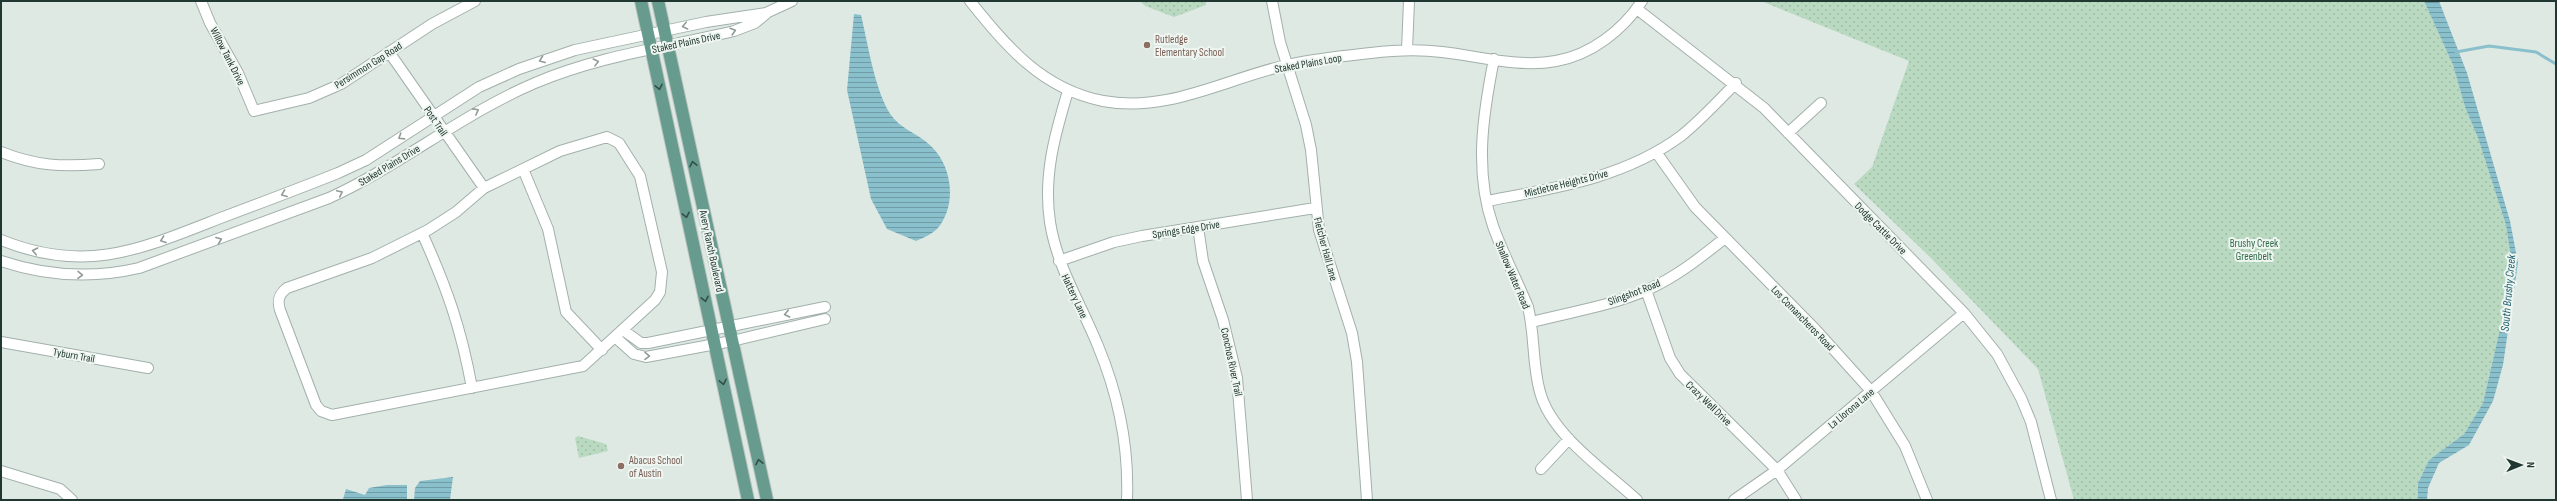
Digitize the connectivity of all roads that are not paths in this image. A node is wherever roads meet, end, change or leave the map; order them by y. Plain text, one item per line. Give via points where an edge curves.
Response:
1 (202, 1) edge
2 (475, 1) edge
3 (641, 1) edge
4 (658, 1) edge
5 (792, 1) edge
6 (970, 1) edge
7 (1272, 1) edge
8 (1409, 1) edge
9 (1640, 5) edge
10 (767, 13) junction
11 (664, 31) junction
12 (648, 34) junction
13 (668, 46) junction
14 (651, 49) junction
15 (1407, 50) junction
16 (389, 52) junction
17 (1494, 59) junction
18 (1287, 65) junction
19 (1736, 83) junction
20 (1068, 91) junction
21 (1821, 103) dead end
22 (254, 111) joint
23 (434, 117) junction
24 (443, 131) junction
25 (1788, 134) junction
26 (1, 152) edge
27 (1656, 152) junction
28 (99, 164) dead end
29 (523, 169) junction
30 (484, 188) junction
31 (1487, 202) junction
32 (1315, 208) junction
33 (1198, 227) junction
34 (422, 233) junction
35 (1725, 238) junction
36 (1, 240) edge
37 (1, 261) edge
38 (1059, 261) junction
39 (1646, 290) junction
40 (825, 307) dead end
41 (1964, 313) junction
42 (826, 319) dead end
43 (1532, 322) junction
44 (728, 326) junction
45 (711, 329) junction
46 (623, 330) junction
47 (615, 337) junction
48 (732, 341) junction
49 (1, 342) edge
50 (714, 344) junction
51 (602, 350) junction
52 (148, 368) dead end
53 (472, 388) junction
54 (1870, 392) junction
55 (1569, 439) junction
56 (1541, 469) dead end
57 (1777, 470) junction
58 (1, 471) edge
59 (72, 500) edge
60 (748, 500) edge
61 (767, 500) edge
62 (1127, 500) edge
63 (1247, 500) edge
64 (1367, 500) edge
65 (1637, 500) edge
66 (1734, 500) edge
67 (1796, 500) edge
68 (1927, 500) edge
69 (2051, 500) edge

1 - 22 street, Willow Tank Drive via 210,23 238,73
2 - 16 street, Persimmon Gap Road via 432,24
3 - 12 main road, Avery Ranch Boulevard
4 - 11 main road, Avery Ranch Boulevard
5 - 10 street, Staked Plains Drive
6 - 20 street, Staked Plains Loop via 1015,55
7 - 18 street, Fletcher Hall Lane
8 - 15 street
9 - 17 street, Staked Plains Loop via 1605,39 1574,56 1539,63
9 - 19 street, Dodge Cattle Drive via 1689,51
10 -> 11 street, Staked Plains Drive
13 -> 10 street, Staked Plains Drive via 734,31 755,23
11 - 12 street, Staked Plains Drive
11 - 13 main road, Avery Ranch Boulevard
12 - 14 main road, Avery Ranch Boulevard
12 -> 23 street, Staked Plains Drive via 575,50 519,69 479,87
13 - 14 street, Staked Plains Drive
44 -> 13 main road, Avery Ranch Boulevard
24 -> 14 street, Staked Plains Drive via 476,111 536,82 584,65
14 -> 45 main road, Avery Ranch Boulevard
15 - 17 street, Staked Plains Loop
15 - 18 street, Staked Plains Loop
16 - 22 street, Persimmon Gap Road via 328,90
16 - 23 street, Post Trail
17 - 31 street, Shallow Water Road via 1482,126
18 - 20 street, Staked Plains Loop via 1183,97 1152,103 1120,103
18 - 32 street, Fletcher Hall Lane via 1311,150
19 - 25 street, Dodge Cattle Drive
19 - 27 street, Mistletoe Heights Drive via 1702,118
20 - 38 street, Hattery Lane via 1048,172 1050,221
21 - 25 street
23 - 24 street, Post Trail
23 -> 36 street, Staked Plains Drive via 366,160 338,173 127,252 82,257 50,255
24 - 30 street, Post Trail
37 -> 24 street, Staked Plains Drive via 50,274 120,273 139,268 329,198 396,163
25 - 41 street, Dodge Cattle Drive
26 - 28 street via 26,162 62,167
27 - 31 street, Mistletoe Heights Drive via 1638,162 1592,179
27 - 35 street, Los Comancheros Road via 1695,207
29 - 30 street
29 - 46 street via 560,151 607,137 619,143 636,166 662,282 655,300
29 - 51 street via 548,229 566,312
30 - 34 street via 456,212
31 - 43 street, Shallow Water Road via 1493,224 1521,288
32 - 33 street, Springs Edge Drive
32 - 64 street, Fletcher Hall Lane via 1324,252 1352,333 1357,362
33 - 38 street, Springs Edge Drive via 1114,242
33 - 63 street, Conchos River Trail via 1203,261 1223,320 1237,378
34 - 53 street via 451,300 462,336
34 - 53 street via 372,258 287,288 278,297 280,310 316,405 326,414 332,415
35 - 39 street, Slingshot Road via 1690,266
35 - 54 street, Los Comancheros Road via 1816,330
38 - 62 street, Hattery Lane via 1108,372 1122,429
39 - 43 street, Slingshot Road via 1613,302
39 - 57 street, Crazy Well Drive via 1670,358 1680,374
40 -> 44 street
41 - 54 street, La Llorona Lane
41 - 69 street, Dodge Cattle Drive via 1997,354 2021,398 2031,422
42 - 48 street
43 - 55 street, Shallow Water Road via 1534,369 1540,394 1549,415
44 - 45 street
44 - 48 main road, Avery Ranch Boulevard
45 - 46 street via 648,343 641,343
45 - 50 main road, Avery Ranch Boulevard
46 - 47 street
47 -> 50 street via 634,354 646,357
47 - 51 street
48 - 50 street
61 -> 48 main road, Avery Ranch Boulevard
49 - 52 street, Tyburn Trail
50 -> 60 main road, Avery Ranch Boulevard
51 - 53 street via 583,366
54 - 57 street, La Llorona Lane
54 - 68 street, Los Comancheros Road via 1904,446
55 - 56 street
55 - 65 street, Shallow Water Road
57 - 66 street, La Llorona Lane
57 - 67 street, Crazy Well Drive
58 - 59 street via 60,489

